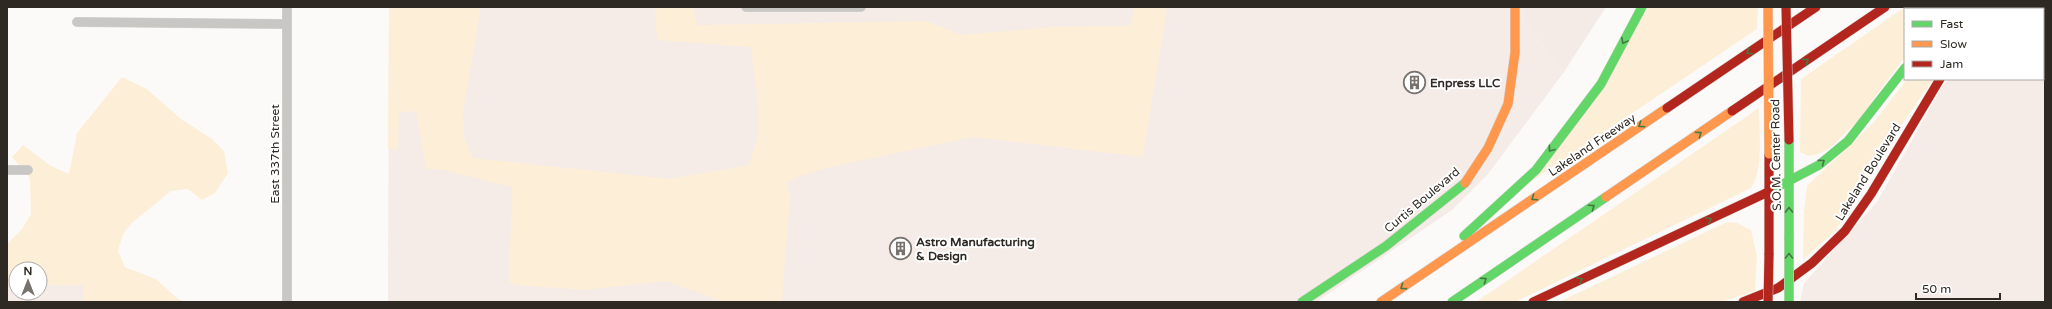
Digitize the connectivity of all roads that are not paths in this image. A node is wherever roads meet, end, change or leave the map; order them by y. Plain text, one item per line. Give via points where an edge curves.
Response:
1 (287, 7) edge
2 (746, 7) edge
3 (861, 7) edge
4 (1515, 7) edge
5 (1642, 7) edge
6 (1768, 7) edge
7 (1786, 7) edge
8 (1816, 7) edge
9 (1885, 7) edge
10 (77, 22) dead end
11 (287, 24) junction
12 (1904, 69) edge
13 (1939, 80) edge
14 (7, 170) edge
15 (28, 170) dead end
16 (1788, 180) junction
17 (1768, 192) junction
18 (1424, 273) junction
19 (287, 302) edge
20 (1302, 302) edge
21 (1381, 302) edge
22 (1452, 302) edge
23 (1533, 302) edge
24 (1743, 302) edge
25 (1768, 302) edge
26 (1789, 302) edge

1 - 11 street, East 337th Street
2 - 3 street
4 - 20 main road, Curtis Boulevard via 1515,53 1508,104 1488,148 1466,182 1386,246
5 -> 18 main road via 1601,84 1536,170
6 - 17 main road, S.O.M. Center Road, bridge
7 - 16 main road, S.O.M. Center Road, bridge
8 -> 18 main road, Lakeland Freeway
22 -> 9 main road
10 - 11 street
11 - 19 street, East 337th Street
16 -> 12 main road via 1819,165 1848,141
13 - 24 main road, Lakeland Boulevard via 1871,194 1845,231 1812,264 1778,288
14 - 15 street
16 - 17 main road
26 -> 16 main road, S.O.M. Center Road, bridge
23 -> 17 main road
17 - 25 main road, S.O.M. Center Road, bridge
18 -> 21 main road, Lakeland Freeway

